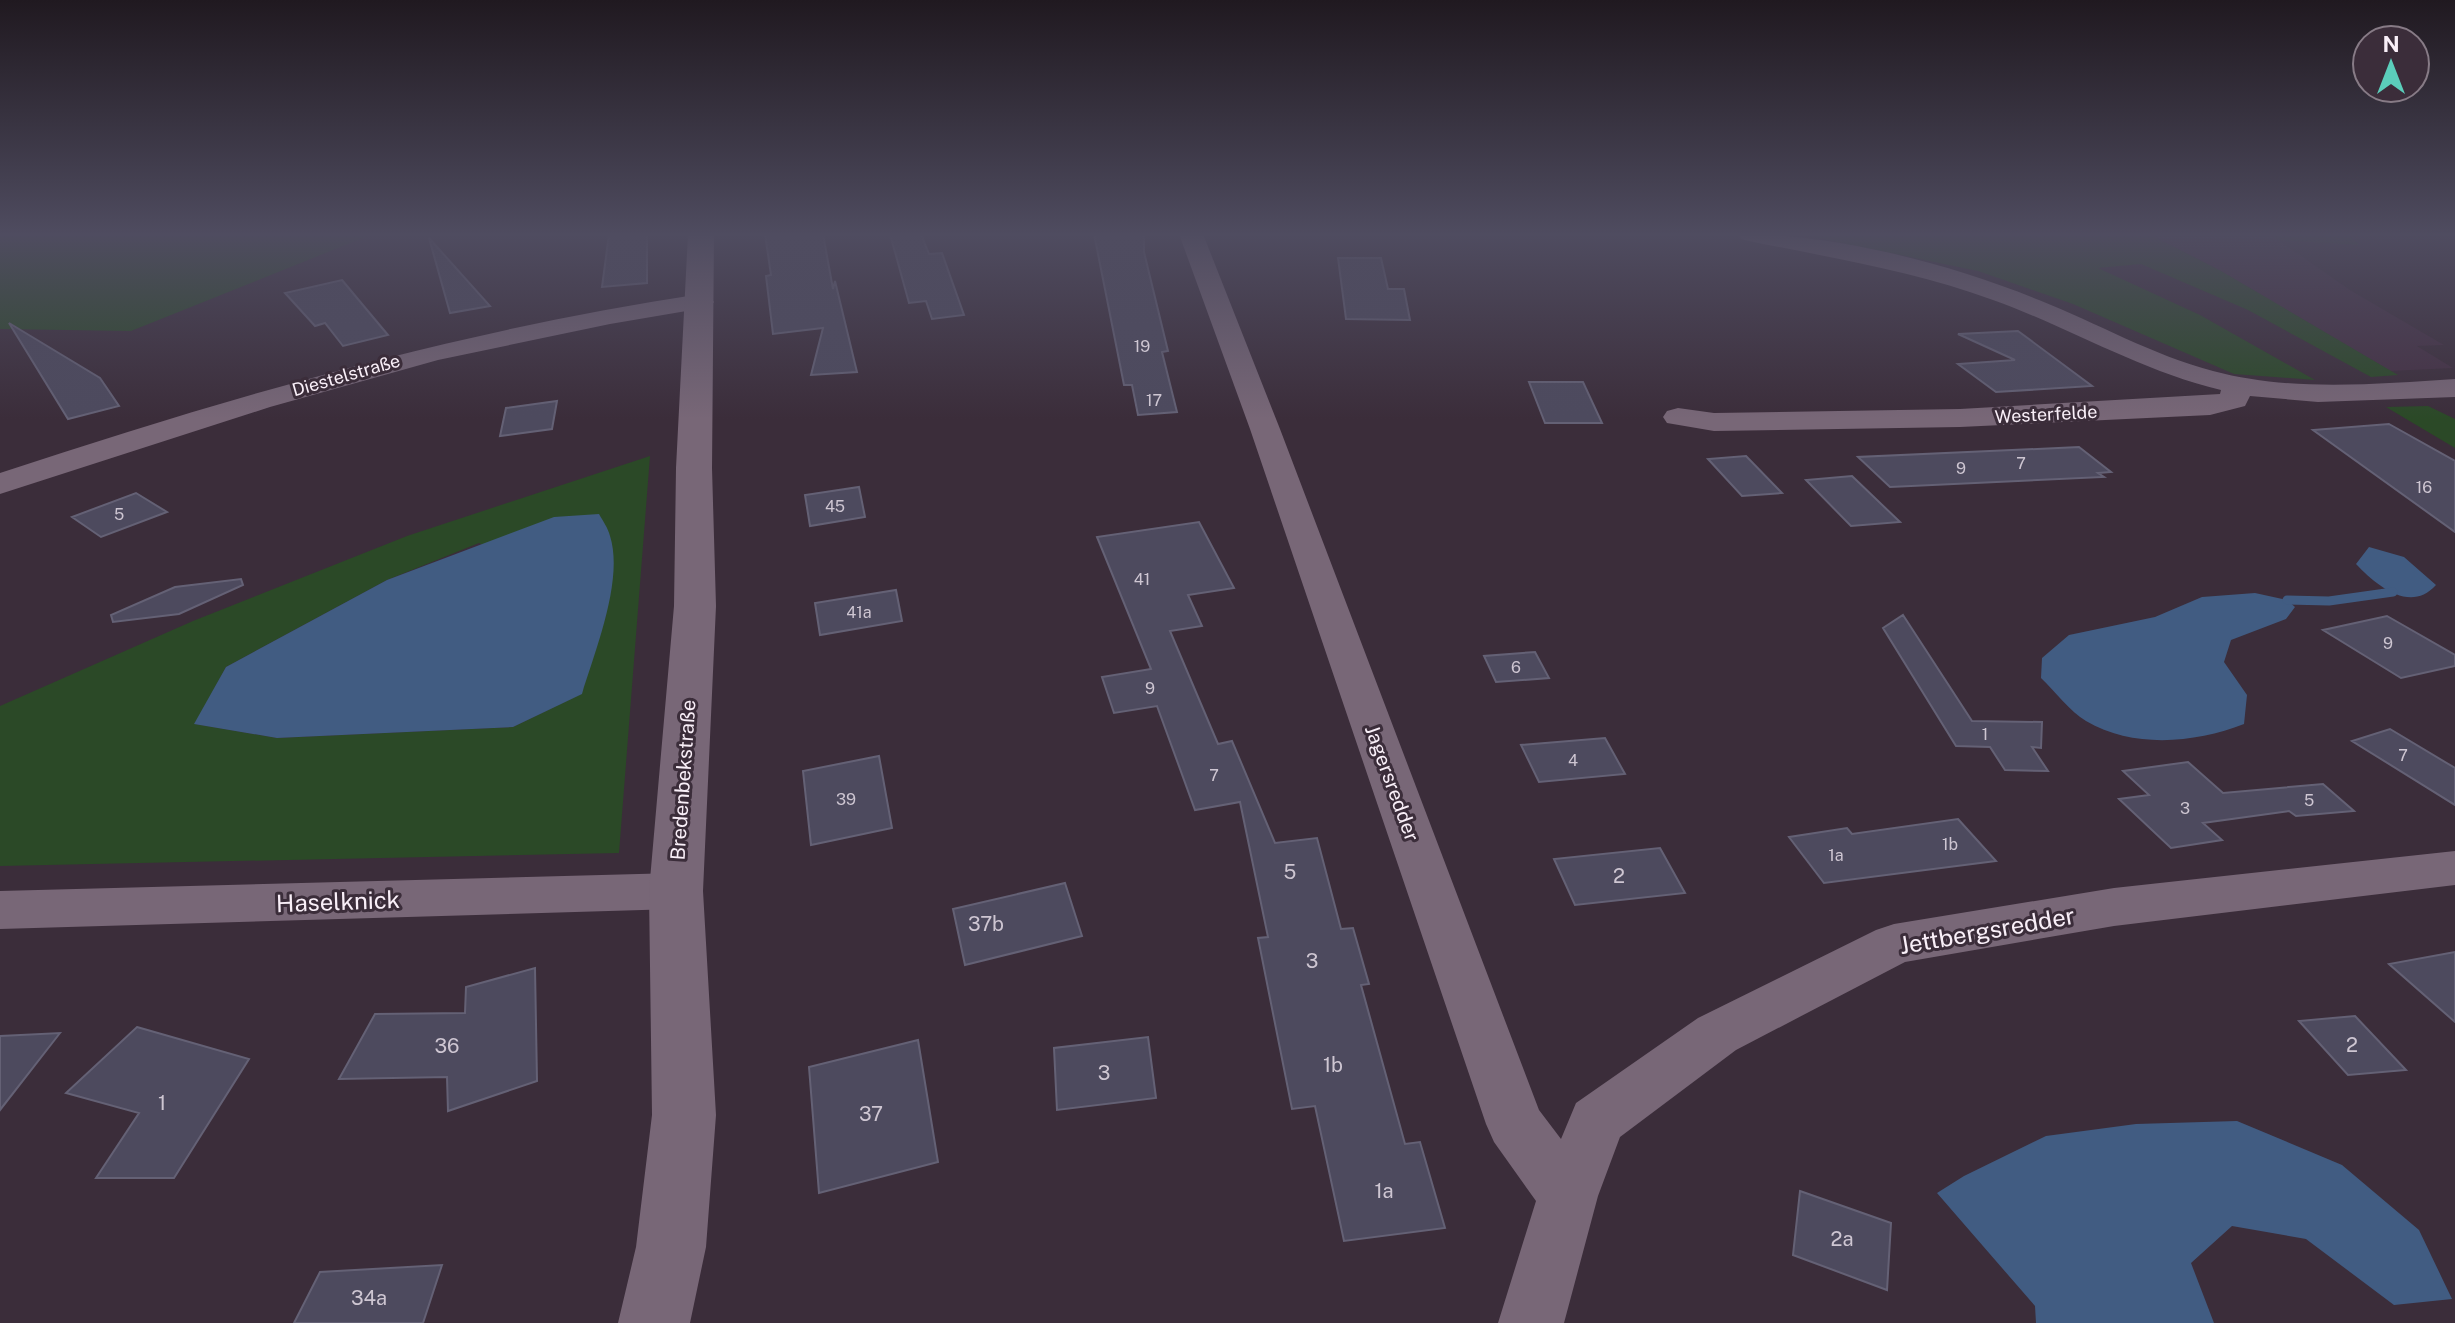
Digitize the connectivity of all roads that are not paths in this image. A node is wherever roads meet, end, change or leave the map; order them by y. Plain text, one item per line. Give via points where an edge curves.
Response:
1 (701, 296) edge
2 (1214, 296) edge
3 (2003, 296) edge
4 (701, 302) junction
5 (2237, 385) junction
6 (2455, 388) edge
7 (1678, 417) dead end
8 (0, 484) edge
9 (2455, 868) edge
10 (676, 891) junction
11 (0, 910) edge
12 (1568, 1196) junction
13 (654, 1323) edge
14 (1531, 1323) edge

1 - 4 street, Bredenbekstraße
2 - 12 street, Jagersredder via 1515,1124
3 - 5 street via 2182,372
4 - 8 street, Diestelstraße via 548,326 409,357 219,411
4 - 10 street, Bredenbekstraße via 695,606
5 - 6 street via 2306,394
5 - 7 street, Westerfelde via 2234,400 2210,406 1944,418 1714,422
9 - 12 street, Jettbergsredder via 2114,907 1894,944 1717,1034 1597,1121
10 - 11 street, Haselknick
10 - 13 street, Bredenbekstraße via 684,1115 671,1247
12 - 14 street

